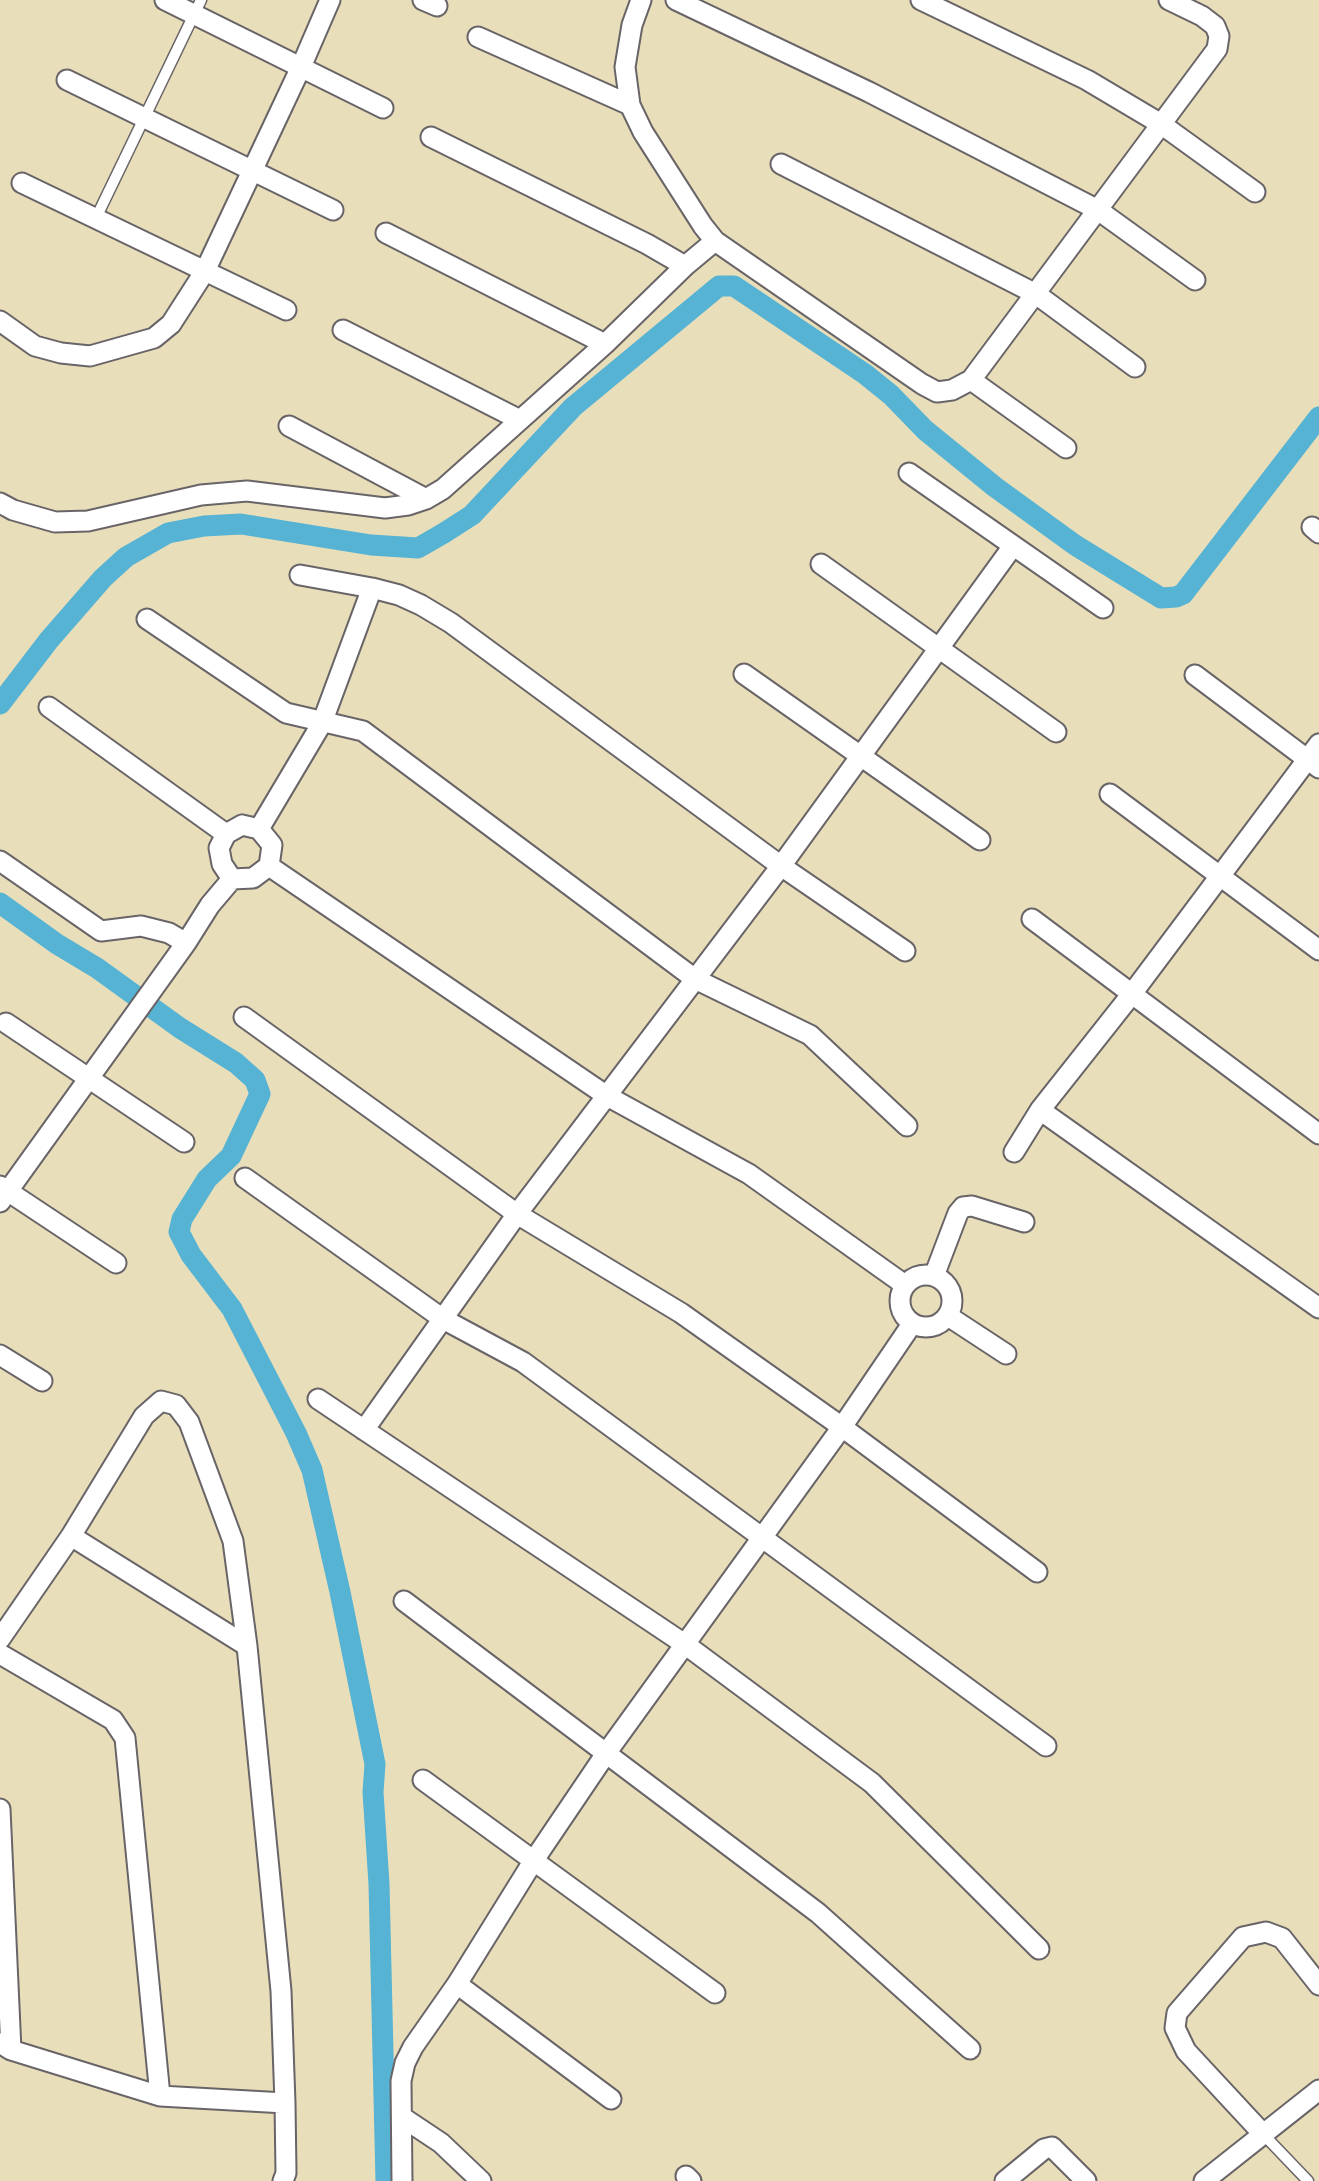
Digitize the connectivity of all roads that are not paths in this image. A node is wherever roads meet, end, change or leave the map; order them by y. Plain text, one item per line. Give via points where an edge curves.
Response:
1 (165, 0) edge
2 (330, 0) edge
3 (641, 0) edge
4 (676, 0) edge
5 (921, 0) edge
6 (1169, 0) edge
7 (197, 7) edge
8 (478, 37) dead end
9 (302, 66) junction
10 (67, 80) dead end
11 (630, 105) junction
12 (383, 108) dead end
13 (144, 117) junction
14 (1161, 124) junction
15 (431, 137) dead end
16 (781, 164) dead end
17 (252, 170) junction
18 (22, 183) dead end
19 (1255, 192) dead end
20 (334, 210) dead end
21 (1098, 210) junction
22 (96, 218) junction
23 (386, 233) dead end
24 (715, 242) junction
25 (685, 266) junction
26 (205, 271) junction
27 (1195, 280) dead end
28 (1036, 294) junction
29 (286, 310) dead end
30 (0, 321) edge
31 (343, 330) dead end
32 (605, 344) junction
33 (1135, 367) dead end
34 (971, 380) junction
35 (520, 420) junction
36 (289, 426) dead end
37 (1066, 448) dead end
38 (909, 473) dead end
39 (426, 499) junction
40 (0, 503) edge
41 (1013, 546) junction
42 (821, 564) dead end
43 (300, 575) dead end
44 (372, 587) junction
45 (1103, 608) dead end
46 (147, 619) dead end
47 (939, 649) junction
48 (744, 674) dead end
49 (1195, 675) dead end
50 (49, 707) dead end
51 (322, 723) junction
52 (1056, 732) dead end
53 (860, 756) junction
54 (1315, 757) edge
55 (1110, 794) dead end
56 (260, 829) junction
57 (226, 834) junction
58 (980, 840) dead end
59 (0, 861) edge
60 (269, 866) junction
61 (781, 866) junction
62 (1219, 877) junction
63 (232, 879) junction
64 (1032, 919) dead end
65 (186, 943) junction
66 (1319, 950) edge
67 (905, 951) dead end
68 (695, 979) junction
69 (1131, 995) junction
70 (244, 1017) dead end
71 (6, 1023) dead end
72 (91, 1078) junction
73 (607, 1096) junction
74 (1040, 1110) junction
75 (907, 1126) dead end
76 (1319, 1134) edge
77 (184, 1142) dead end
78 (1014, 1152) dead end
79 (245, 1178) dead end
80 (3, 1193) edge
81 (517, 1214) junction
82 (1024, 1222) dead end
83 (116, 1263) dead end
84 (934, 1276) junction
85 (905, 1285) junction
86 (1319, 1307) edge
87 (948, 1316) junction
88 (443, 1319) junction
89 (912, 1324) junction
90 (1006, 1354) dead end
91 (0, 1355) edge
92 (42, 1381) dead end
93 (318, 1399) dead end
94 (842, 1427) junction
95 (364, 1430) junction
96 (71, 1536) junction
97 (761, 1538) junction
98 (1037, 1572) dead end
99 (404, 1601) dead end
100 (0, 1639) edge
101 (686, 1644) junction
102 (247, 1646) junction
103 (0, 1654) edge
104 (1046, 1746) dead end
105 (607, 1752) junction
106 (423, 1780) dead end
107 (0, 1809) edge
108 (534, 1860) junction
109 (1038, 1949) dead end
110 (457, 1984) junction
111 (1319, 1985) edge
112 (715, 1993) dead end
113 (6, 2046) edge
114 (970, 2049) dead end
115 (1319, 2090) edge
116 (160, 2096) junction
117 (611, 2099) dead end
118 (285, 2103) junction
119 (402, 2117) junction
120 (1264, 2135) junction
121 (283, 2181) edge
122 (402, 2181) edge
123 (481, 2181) edge
124 (1004, 2181) edge
125 (1086, 2181) edge
126 (1204, 2181) edge
127 (1308, 2181) edge

1 - 7 street
2 - 9 street
3 - 11 street via 625,67
4 - 21 street via 870,92
5 - 14 street via 1087,80
6 - 14 street via 1202,16 1219,36 1217,49
7 - 9 street
7 - 13 lane
8 - 11 street
9 - 12 street
9 - 17 street
10 - 13 street
11 - 24 street
13 - 17 street
13 - 22 lane
14 - 19 street
14 - 21 street
15 - 25 street
16 - 28 street
17 - 20 street
17 - 26 street
18 - 22 street
21 - 27 street
21 - 28 street
22 - 26 street
23 - 32 street
24 - 25 street
24 - 34 street via 937,393
25 - 32 street
26 - 29 street
26 - 30 street via 171,324 153,338 121,349 90,356 61,353 35,346
28 - 33 street
28 - 34 street
31 - 35 street
32 - 35 street
34 - 37 street
35 - 39 street
36 - 39 street
38 - 41 street
39 - 40 street via 385,508 247,491 201,495 88,521 55,522
41 - 45 street
41 - 47 street
42 - 47 street
43 - 44 street
44 - 51 street
44 - 61 street via 421,604 451,623
46 - 51 street via 286,713
47 - 52 street
47 - 53 street
48 - 53 street
49 - 54 street
50 - 57 street
51 - 56 street
51 - 68 street via 363,732
53 - 58 street
53 - 61 street
54 - 62 street
55 - 62 street
56 - 57 street via 242,825
56 - 60 street via 272,845
57 - 63 street via 219,848
59 - 65 street via 101,931 141,926
60 - 63 street via 253,878
60 - 73 street
61 - 67 street
61 - 68 street
62 - 66 street
62 - 69 street
63 - 65 street
64 - 69 street
65 - 72 street
68 - 73 street
68 - 75 street via 810,1035
69 - 74 street
69 - 76 street
70 - 81 street
71 - 72 street
72 - 77 street
72 - 80 street
73 - 81 street
73 - 85 street via 749,1174
74 - 78 street
74 - 86 street
79 - 88 street
80 - 83 street
81 - 88 street
81 - 94 street via 681,1313
82 - 84 street via 963,1207
84 - 85 street via 918,1276
84 - 87 street via 951,1292
85 - 89 street via 900,1306
87 - 89 street via 932,1327
87 - 90 street
88 - 95 street
88 - 97 street via 523,1362
89 - 94 street
91 - 92 street
93 - 95 street
94 - 97 street
94 - 98 street
95 - 101 street
96 - 100 street
96 - 102 street
96 - 102 street via 144,1416 161,1401 176,1405 189,1422 233,1541
97 - 101 street
97 - 104 street
99 - 105 street
101 - 105 street
101 - 109 street via 872,1783
102 - 118 street via 281,1991
103 - 116 street via 113,1720 125,1738
105 - 108 street
105 - 114 street via 818,1913
106 - 108 street
107 - 113 street
108 - 110 street
108 - 112 street
110 - 117 street
110 - 119 street via 405,2063
111 - 120 street via 1282,1938 1266,1932 1243,1937 1177,2012 1175,2028 1186,2051
113 - 116 street
115 - 120 street
116 - 118 street
118 - 121 street
119 - 122 street
119 - 123 street via 441,2143
120 - 126 street
120 - 127 lane
124 - 125 street via 1052,2147

